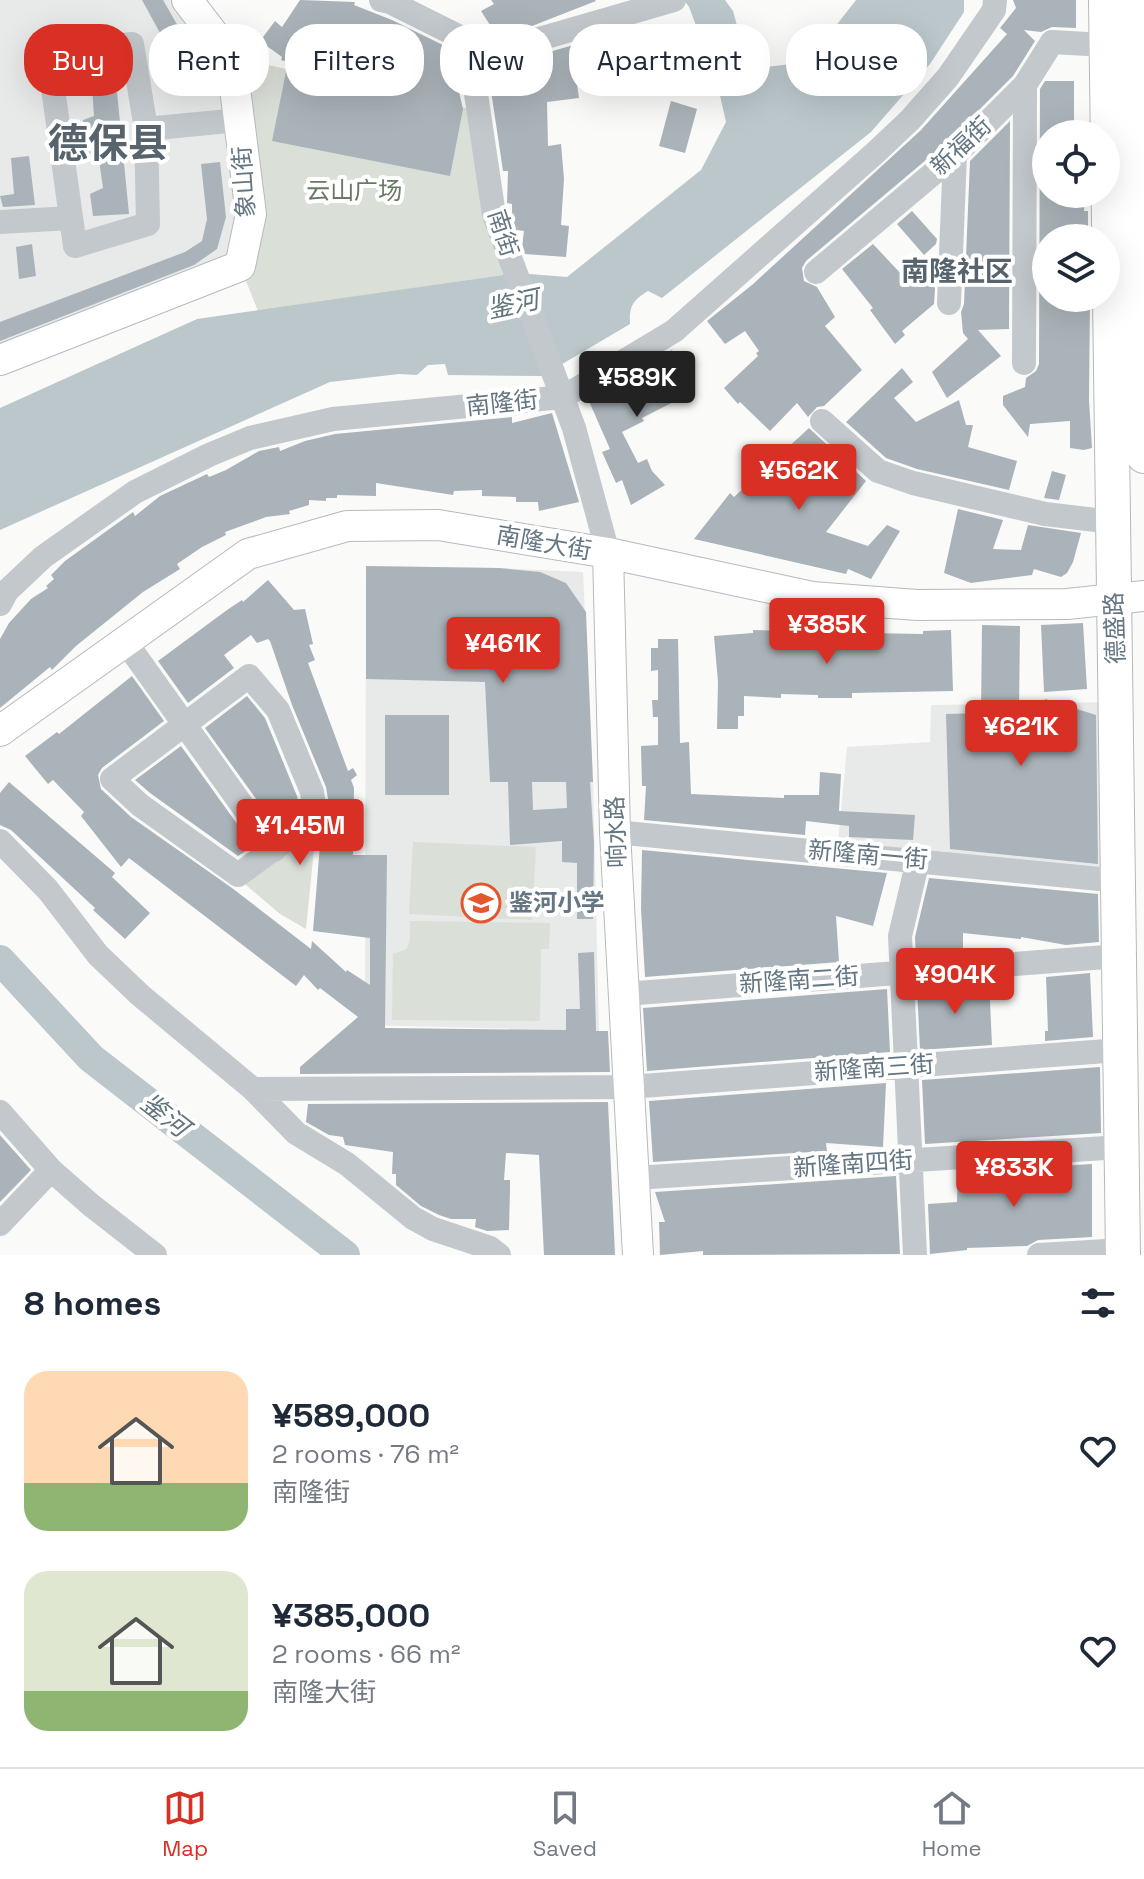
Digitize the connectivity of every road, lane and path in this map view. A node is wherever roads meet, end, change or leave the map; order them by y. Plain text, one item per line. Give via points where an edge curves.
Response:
1 (187, 0) edge
2 (381, 0) edge
3 (674, 0) edge
4 (995, 0) edge
5 (1106, 0) edge
6 (1138, 0) edge
7 (440, 27) edge
8 (553, 35) edge
9 (1130, 46) edge
10 (1025, 85) junction
11 (476, 96) edge
12 (239, 120) junction
13 (146, 129) junction
14 (955, 155) junction
15 (71, 218) junction
16 (0, 222) edge
17 (816, 272) dead end
18 (949, 303) dead end
19 (0, 360) edge
20 (1024, 363) dead end
21 (563, 397) junction
22 (822, 421) dead end
23 (1144, 456) edge
24 (1113, 522) junction
25 (608, 553) junction
26 (1129, 597) edge
27 (0, 604) edge
28 (125, 641) junction
29 (185, 724) junction
30 (0, 731) edge
31 (615, 832) junction
32 (0, 841) edge
33 (274, 850) junction
34 (918, 860) junction
35 (1120, 881) junction
36 (1119, 956) junction
37 (902, 973) junction
38 (624, 994) junction
39 (1120, 1050) junction
40 (906, 1066) junction
41 (629, 1087) junction
42 (253, 1089) junction
43 (0, 1112) edge
44 (1121, 1147) junction
45 (911, 1160) junction
46 (51, 1170) junction
47 (634, 1178) junction
48 (5, 1208) edge
49 (1123, 1253) edge
50 (155, 1255) edge
51 (499, 1255) edge
52 (638, 1255) edge
53 (915, 1255) edge
54 (1039, 1255) edge

1 - 12 main road, 象山街 via 231,57
2 - 7 street, 南街
3 - 8 street
4 - 21 street, 南隆街 via 994,10 948,77 875,153 674,331
5 - 9 highway, 德盛路
6 - 9 highway
9 - 10 street, 新福街 via 1052,42
9 - 23 highway
9 - 24 highway, 德盛路
10 - 14 street, 新福街
10 - 20 street
11 - 21 street, 南街 via 494,215
12 - 13 street
12 - 19 main road, 象山街 via 251,214 240,266
13 - 15 street via 148,224 75,246
13 - 15 street via 132,44 48,53
14 - 17 street, 新福街
14 - 18 street
15 - 16 street
21 - 25 street, 南街
21 - 27 street, 南隆街 via 333,419 250,438 135,492 43,557
22 - 24 street via 878,471 1045,514
24 - 26 highway, 德盛路
25 - 26 main road, 南隆大街 via 827,598 917,605 1067,604
25 - 28 main road, 南隆大街 via 438,525 347,526 248,554
25 - 31 main road, 响水路
26 - 35 highway, 德盛路
28 - 29 street
28 - 30 main road, 南隆大街
29 - 33 street
29 - 33 street via 249,676 278,710 312,792 316,818
29 - 33 street via 112,779 238,875
31 - 34 street, 新隆南一街
31 - 38 main road, 响水路
32 - 42 street via 48,890 98,955
34 - 35 street, 新隆南一街
34 - 37 street via 900,936
35 - 36 highway, 德盛路
36 - 37 street, 新隆南二街
36 - 39 highway, 德盛路
37 - 38 street, 新隆南二街
37 - 40 street
38 - 41 main road, 响水路
39 - 40 street, 新隆南三街
39 - 44 highway, 德盛路
40 - 41 street, 新隆南三街
40 - 45 street
41 - 42 street, 新隆南三街
41 - 47 main road, 响水路
42 - 51 street via 296,1133 347,1164 413,1218
43 - 46 street
44 - 45 street, 新隆南四街
44 - 49 highway, 德盛路
45 - 47 street, 新隆南四街
45 - 53 street
46 - 48 street
46 - 50 street
47 - 52 main road, 响水路
49 - 54 street

